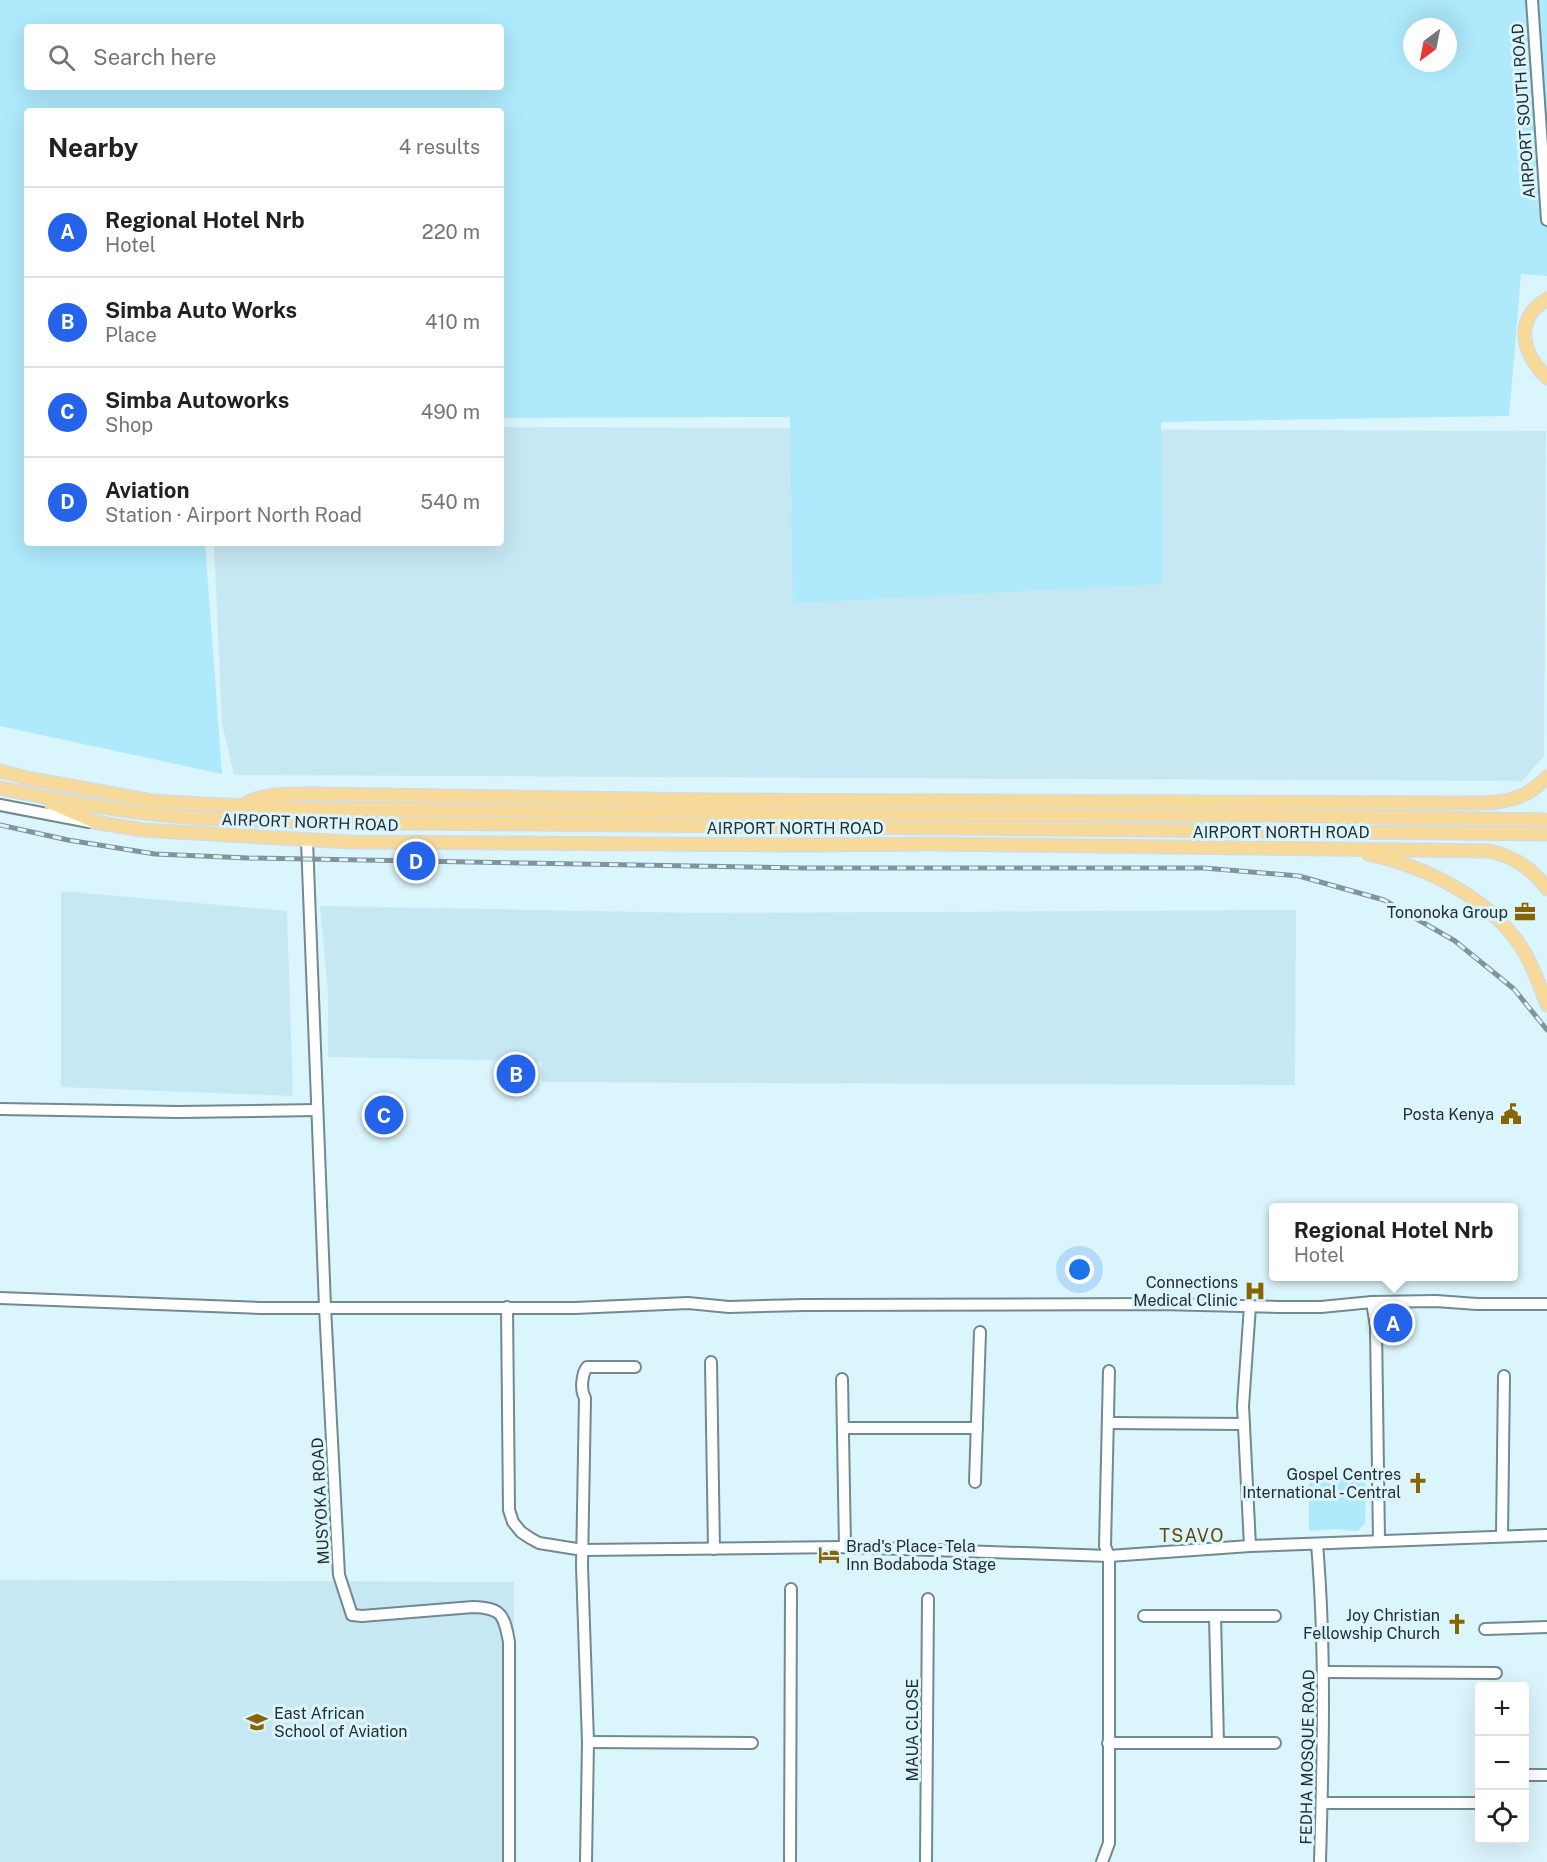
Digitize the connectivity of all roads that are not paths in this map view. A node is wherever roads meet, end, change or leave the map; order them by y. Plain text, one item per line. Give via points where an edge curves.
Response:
1 (1532, 0) edge
2 (1547, 220) edge
3 (1547, 299) edge
4 (1547, 378) edge
5 (0, 771) edge
6 (1547, 777) edge
7 (0, 788) edge
8 (37, 795) junction
9 (0, 805) edge
10 (240, 805) junction
11 (1547, 820) edge
12 (95, 822) junction
13 (1070, 829) junction
14 (1547, 834) edge
15 (307, 841) junction
16 (931, 844) junction
17 (1349, 849) junction
18 (1547, 890) edge
19 (1547, 1005) edge
20 (0, 1109) edge
21 (317, 1110) junction
22 (0, 1298) edge
23 (1372, 1302) junction
24 (1547, 1304) edge
25 (1250, 1306) junction
26 (325, 1307) junction
27 (507, 1307) junction
28 (980, 1332) dead end
29 (711, 1362) dead end
30 (635, 1367) dead end
31 (1109, 1371) dead end
32 (1504, 1376) dead end
33 (842, 1379) dead end
34 (1109, 1424) junction
35 (1244, 1424) junction
36 (844, 1428) junction
37 (977, 1428) junction
38 (975, 1482) dead end
39 (1547, 1535) edge
40 (1502, 1536) junction
41 (1379, 1541) junction
42 (1317, 1544) junction
43 (1250, 1546) junction
44 (845, 1547) junction
45 (714, 1549) junction
46 (583, 1550) junction
47 (1109, 1556) junction
48 (791, 1589) dead end
49 (928, 1599) dead end
50 (1144, 1616) dead end
51 (1215, 1616) junction
52 (1275, 1616) dead end
53 (1547, 1627) edge
54 (1485, 1629) dead end
55 (1324, 1672) junction
56 (1496, 1673) dead end
57 (588, 1742) junction
58 (752, 1743) dead end
59 (1108, 1743) junction
60 (1218, 1743) junction
61 (1275, 1743) dead end
62 (1529, 1775) edge
63 (1547, 1775) edge
64 (1322, 1803) junction
65 (1475, 1803) edge
66 (1104, 1861) edge
67 (509, 1862) edge
68 (586, 1862) edge
69 (790, 1862) edge
70 (926, 1862) edge
71 (1320, 1862) edge

1 - 2 street, AIRPORT SOUTH ROAD
3 - 4 main road via 1534,310 1524,329 1530,358
5 - 10 main road, AIRPORT NORTH ROAD via 152,801
6 - 10 main road, AIRPORT NORTH ROAD via 1517,799 1485,803 320,794 274,795
7 - 8 main road, AIRPORT NORTH ROAD
8 - 12 main road, AIRPORT NORTH ROAD
8 - 13 main road, AIRPORT NORTH ROAD via 199,818 316,822
9 - 12 street
10 - 11 main road, AIRPORT NORTH ROAD
12 - 15 main road, AIRPORT NORTH ROAD via 142,830
13 - 14 main road, AIRPORT NORTH ROAD
13 - 16 main road
15 - 16 main road, AIRPORT NORTH ROAD
15 - 21 street
16 - 17 main road, AIRPORT NORTH ROAD
17 - 18 main road, AIRPORT NORTH ROAD via 1495,852 1518,861
17 - 19 main road via 1407,865 1458,889 1489,912 1527,956
20 - 21 street
21 - 26 street
22 - 26 street
23 - 24 street
23 - 25 street via 1321,1307
23 - 41 street via 1376,1327
25 - 27 street via 760,1307 687,1303
25 - 35 street
26 - 27 street
26 - 67 street, MUSYOKA ROAD via 339,1575 352,1614 473,1607 497,1611 505,1621 509,1642
27 - 46 street via 509,1510 513,1522 530,1539
28 - 37 street
29 - 45 street
30 - 46 street via 585,1370
31 - 34 street
32 - 40 street
33 - 36 street
34 - 35 street
34 - 47 street via 1105,1546
35 - 43 street
36 - 37 street
36 - 44 street
37 - 38 street
39 - 40 street
40 - 41 street
41 - 42 street
42 - 43 street
42 - 55 street, FEDHA MOSQUE ROAD
43 - 47 street
44 - 45 street
44 - 47 street
45 - 46 street
46 - 57 street
47 - 59 street
48 - 69 street
49 - 70 street, MAUA CLOSE
50 - 51 street
51 - 52 street
51 - 60 street
53 - 54 street
55 - 56 street
55 - 64 street, FEDHA MOSQUE ROAD
57 - 58 street
57 - 68 street
59 - 60 street
59 - 66 street via 1109,1843
60 - 61 street
62 - 63 street
64 - 65 street
64 - 71 street, FEDHA MOSQUE ROAD

